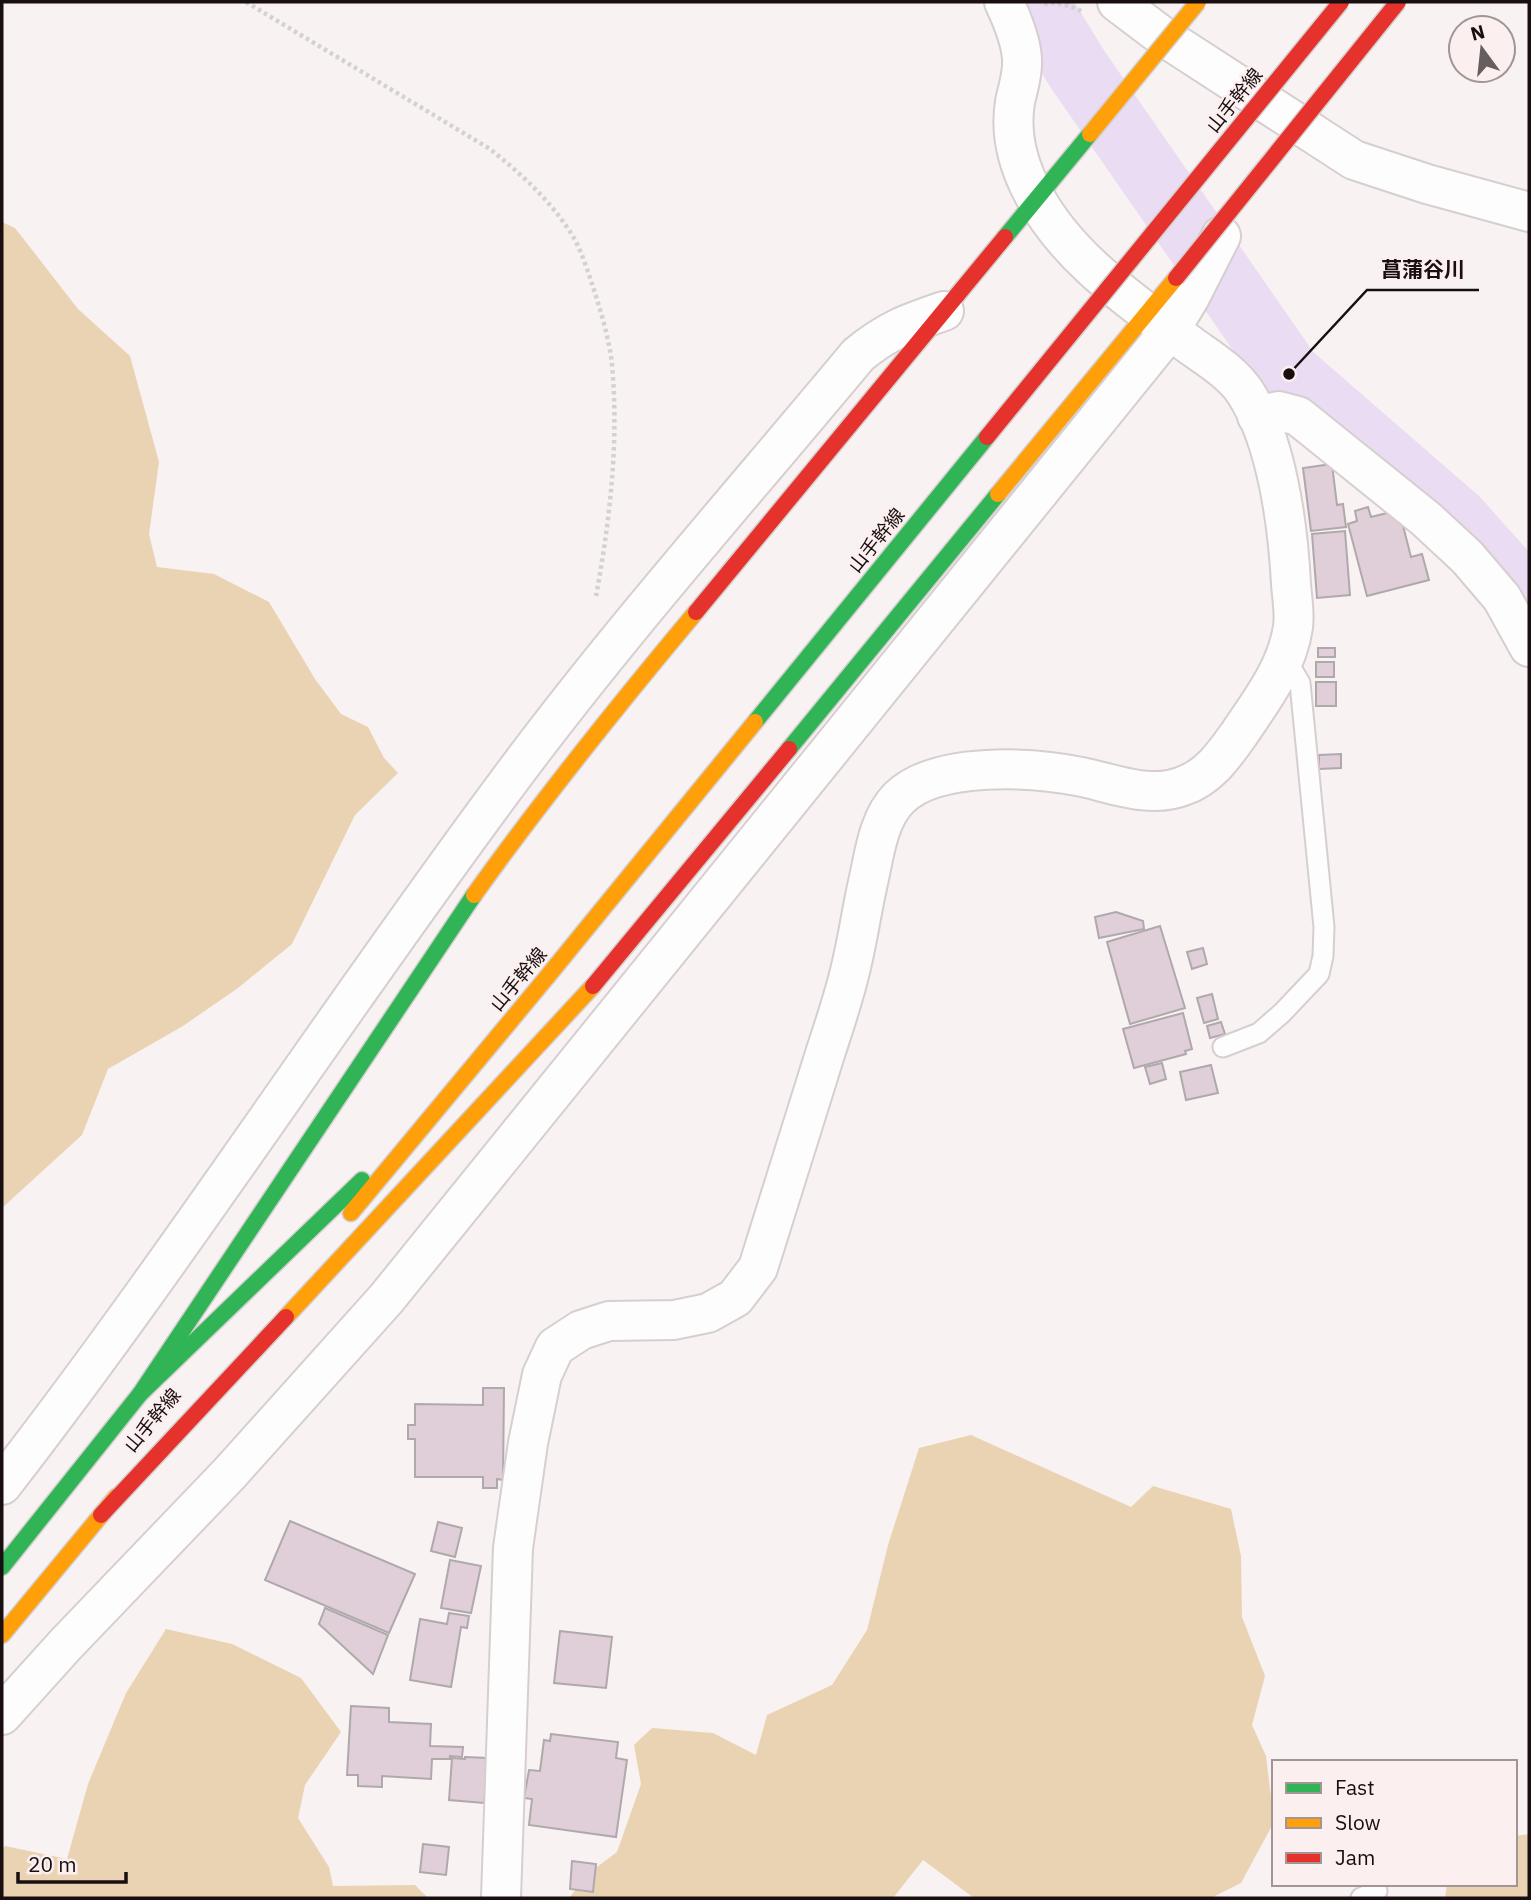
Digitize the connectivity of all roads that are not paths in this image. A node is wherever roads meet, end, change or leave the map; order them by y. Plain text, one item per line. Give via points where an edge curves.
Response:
1 (1004, 2) edge
2 (1117, 2) edge
3 (1198, 2) edge
4 (1341, 2) edge
5 (1398, 2) edge
6 (1036, 200) junction
7 (1238, 201) joint
8 (1529, 212) edge
9 (944, 311) junction
10 (1159, 322) junction
11 (1257, 416) junction
12 (1529, 647) edge
13 (1285, 657) junction
14 (1223, 1047) dead end
15 (442, 1102) junction
16 (337, 1230) dead end
17 (276, 1304) dead end
18 (140, 1394) junction
19 (2, 1485) edge
20 (101, 1515) junction
21 (2, 1567) edge
22 (2, 1636) edge
23 (2, 1715) edge
24 (501, 1898) edge

1 - 6 street via 1022,55 1014,117 1017,155
2 - 8 street via 1353,160
3 - 6 main road, bridge
4 - 15 main road, 山手幹線, bridge
5 - 7 main road, bridge
6 - 9 main road
6 - 10 street via 1051,226 1076,253
7 - 10 street, bridge
9 - 18 main road via 528,820
9 - 19 street via 897,327 858,355 575,694
10 - 11 street via 1229,375
10 - 20 main road via 580,1002
10 - 23 street via 386,1299
11 - 12 street via 1279,411 1298,416 1426,519 1502,598
11 - 13 street via 1271,453 1290,564 1294,624
13 - 14 lane via 1300,683 1323,956 1319,974 1282,1013 1259,1032
13 - 24 street via 1268,691 1222,758 1183,787 1157,792 1033,770 962,772 916,786 896,800 881,827 849,974 758,1268 735,1298 708,1313 674,1320 609,1321 581,1330 555,1347 542,1375 513,1548
15 - 16 main road, 山手幹線
15 - 18 main road, 山手幹線
17 - 20 main road, 山手幹線
18 - 21 main road, 山手幹線
20 - 22 main road, 山手幹線

